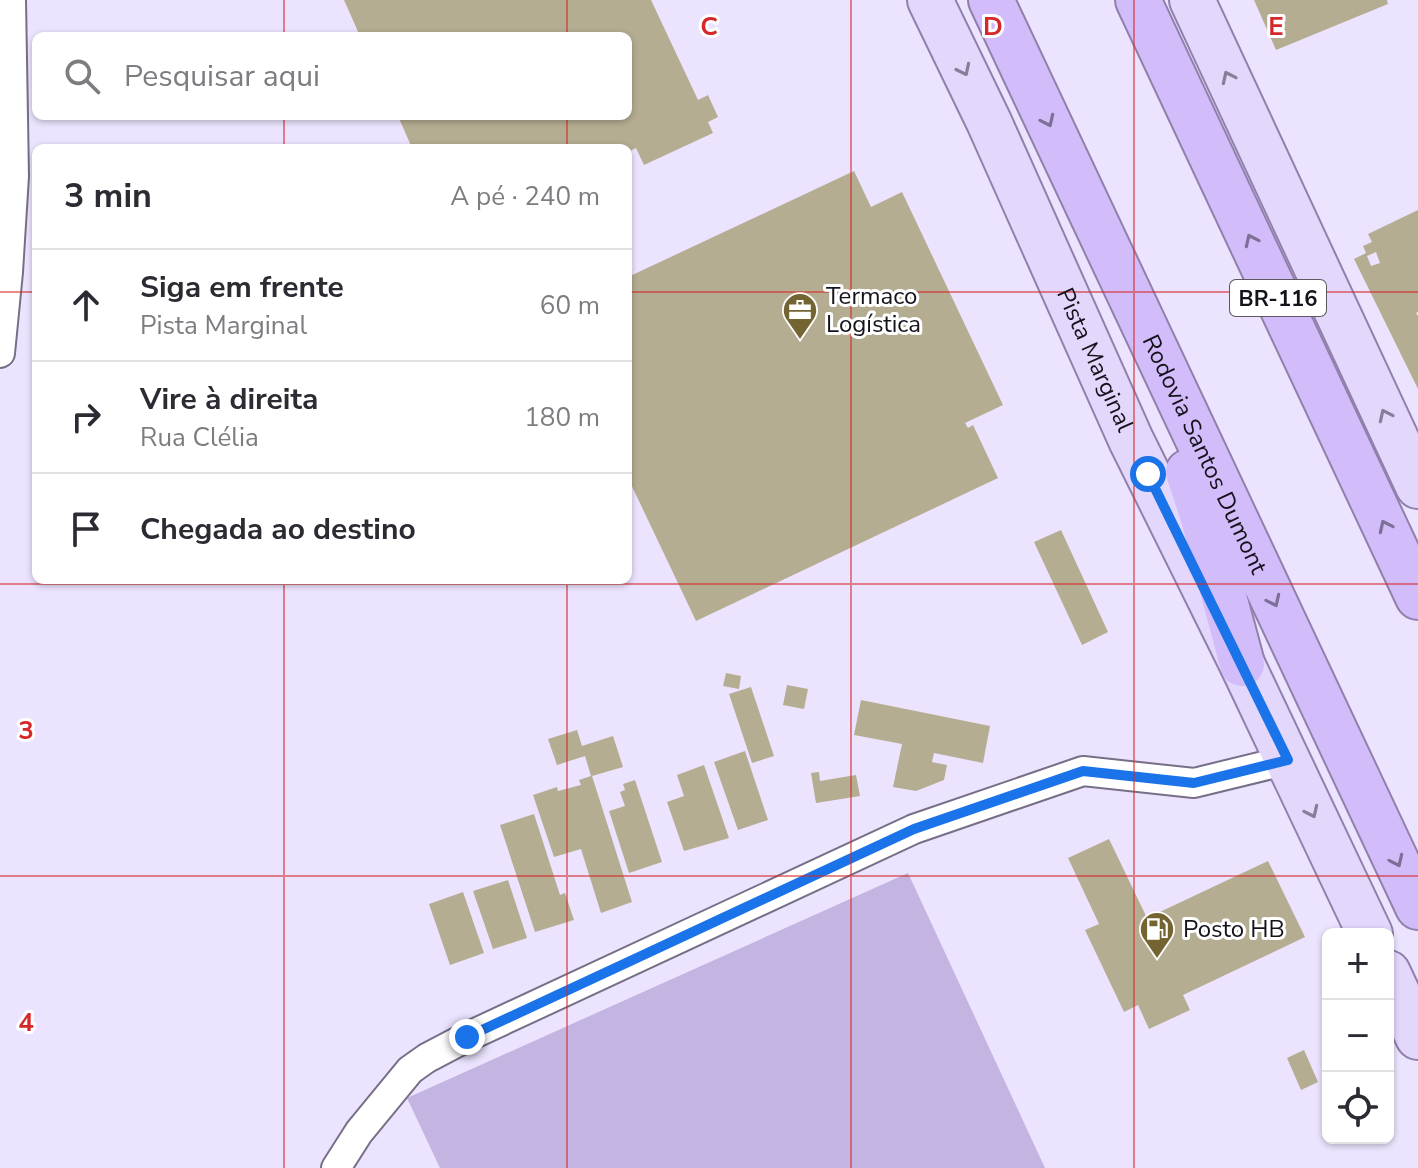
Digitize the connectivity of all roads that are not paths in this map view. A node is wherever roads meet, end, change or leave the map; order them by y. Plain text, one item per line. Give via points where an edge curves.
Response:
1 (11, 0) edge
2 (930, 0) edge
3 (991, 0) edge
4 (1138, 0) edge
5 (1192, 0) edge
6 (1134, 302) junction
7 (0, 353) edge
8 (1418, 486) edge
9 (1418, 597) edge
10 (1242, 664) junction
11 (1288, 760) junction
12 (1418, 907) edge
13 (1367, 928) edge
14 (1394, 986) edge
15 (1418, 1037) edge
16 (336, 1168) edge

1 - 7 street via 14,176
2 -> 10 main road, Pista Marginal via 1131,440
3 -> 6 highway, Rodovia Santos Dumont
9 -> 4 highway, BR-116
8 -> 5 main road, BR-116
6 - 10 highway via 1203,518
6 -> 12 highway, Rodovia Santos Dumont
10 - 11 main road, Pista Marginal
11 -> 13 main road, Pista Marginal
11 - 16 street via 1194,783 1083,771 914,829 427,1058 398,1084
14 - 15 main road

